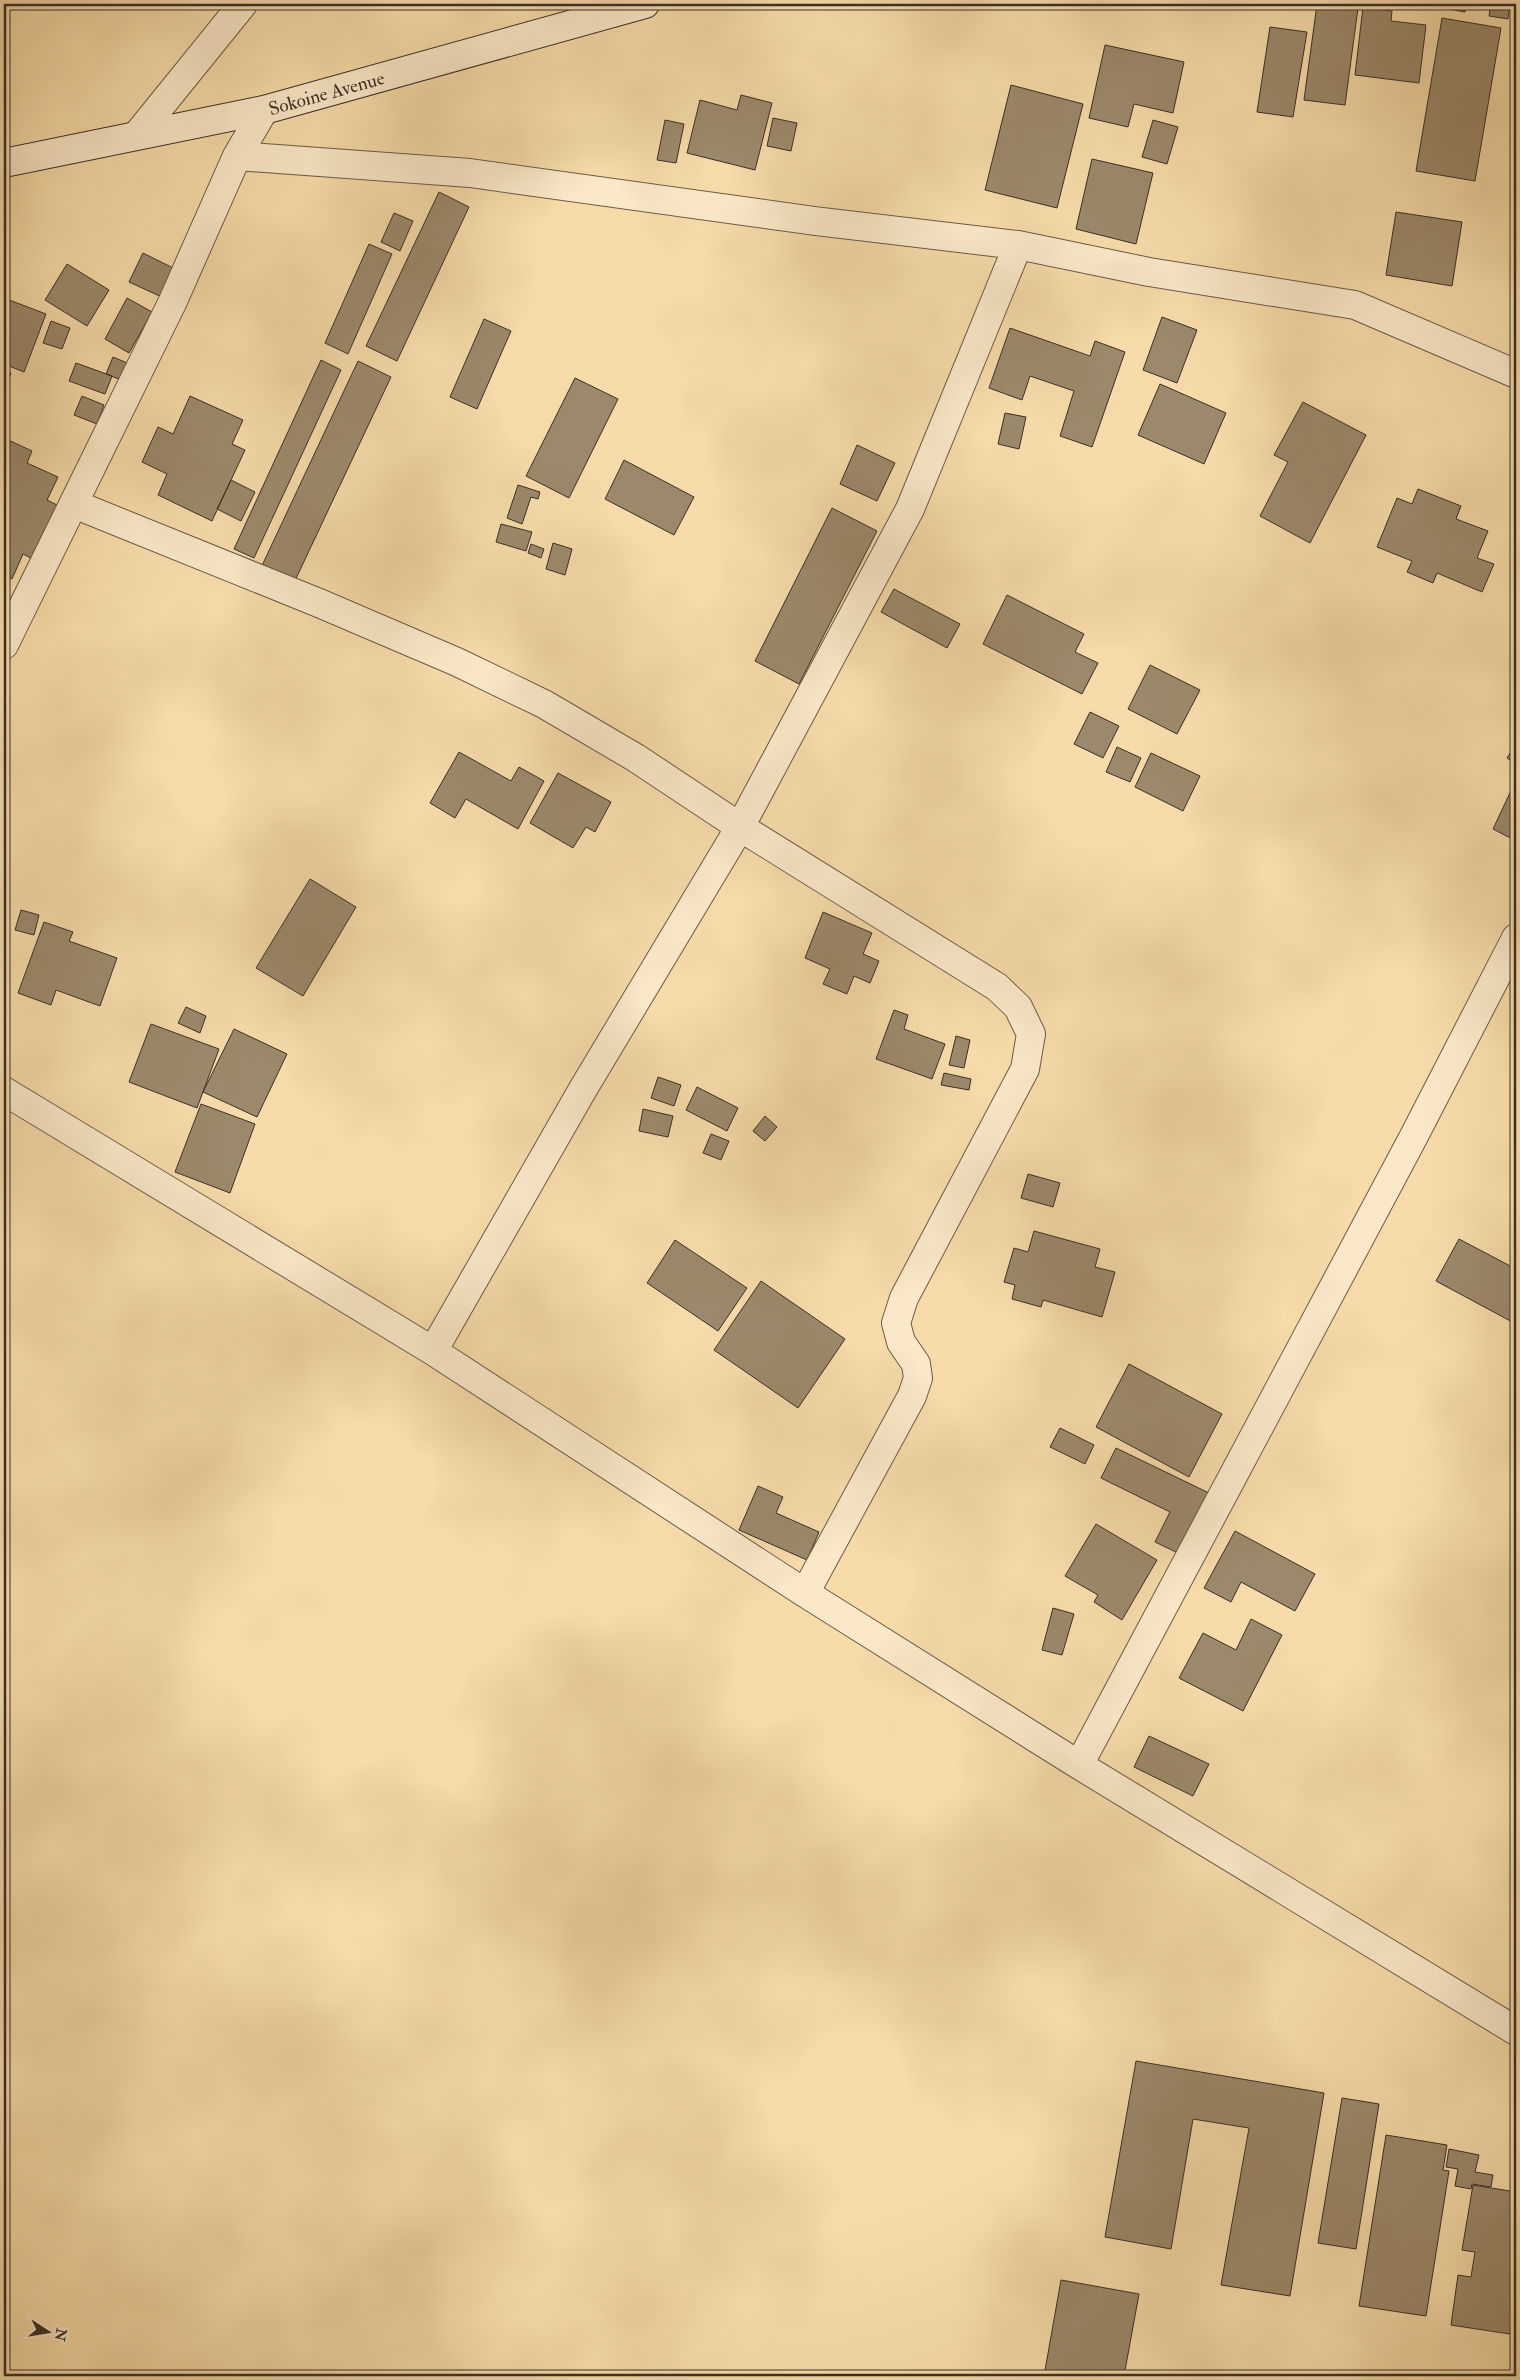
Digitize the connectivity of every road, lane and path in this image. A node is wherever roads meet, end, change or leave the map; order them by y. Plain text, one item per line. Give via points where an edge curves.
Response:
1 (243, 4) edge
2 (644, 4) edge
3 (264, 110) junction
4 (137, 134) junction
5 (237, 156) junction
6 (4, 163) edge
7 (1018, 245) junction
8 (1516, 374) edge
9 (74, 504) junction
10 (4, 645) edge
11 (740, 827) junction
12 (1516, 938) edge
13 (4, 1091) edge
14 (433, 1351) junction
15 (805, 1593) junction
16 (1079, 1765) junction
17 (1516, 2031) edge

1 - 4 street
2 - 3 street, Sokoine Avenue
3 - 4 street, Sokoine Avenue
3 - 5 street
4 - 6 street, Sokoine Avenue
5 - 7 street via 470,173 815,221
5 - 9 street via 173,301
7 - 8 street via 1149,272 1355,304
7 - 11 street via 910,509
9 - 10 street
9 - 11 street via 457,662 544,704 636,758
11 - 14 street via 583,1089
11 - 15 street via 997,987 1018,1007 1031,1034 1025,1069 904,1298 896,1324 901,1342 916,1364 918,1378 912,1396
12 - 16 street
13 - 14 street
14 - 15 street
15 - 16 street
16 - 17 street

